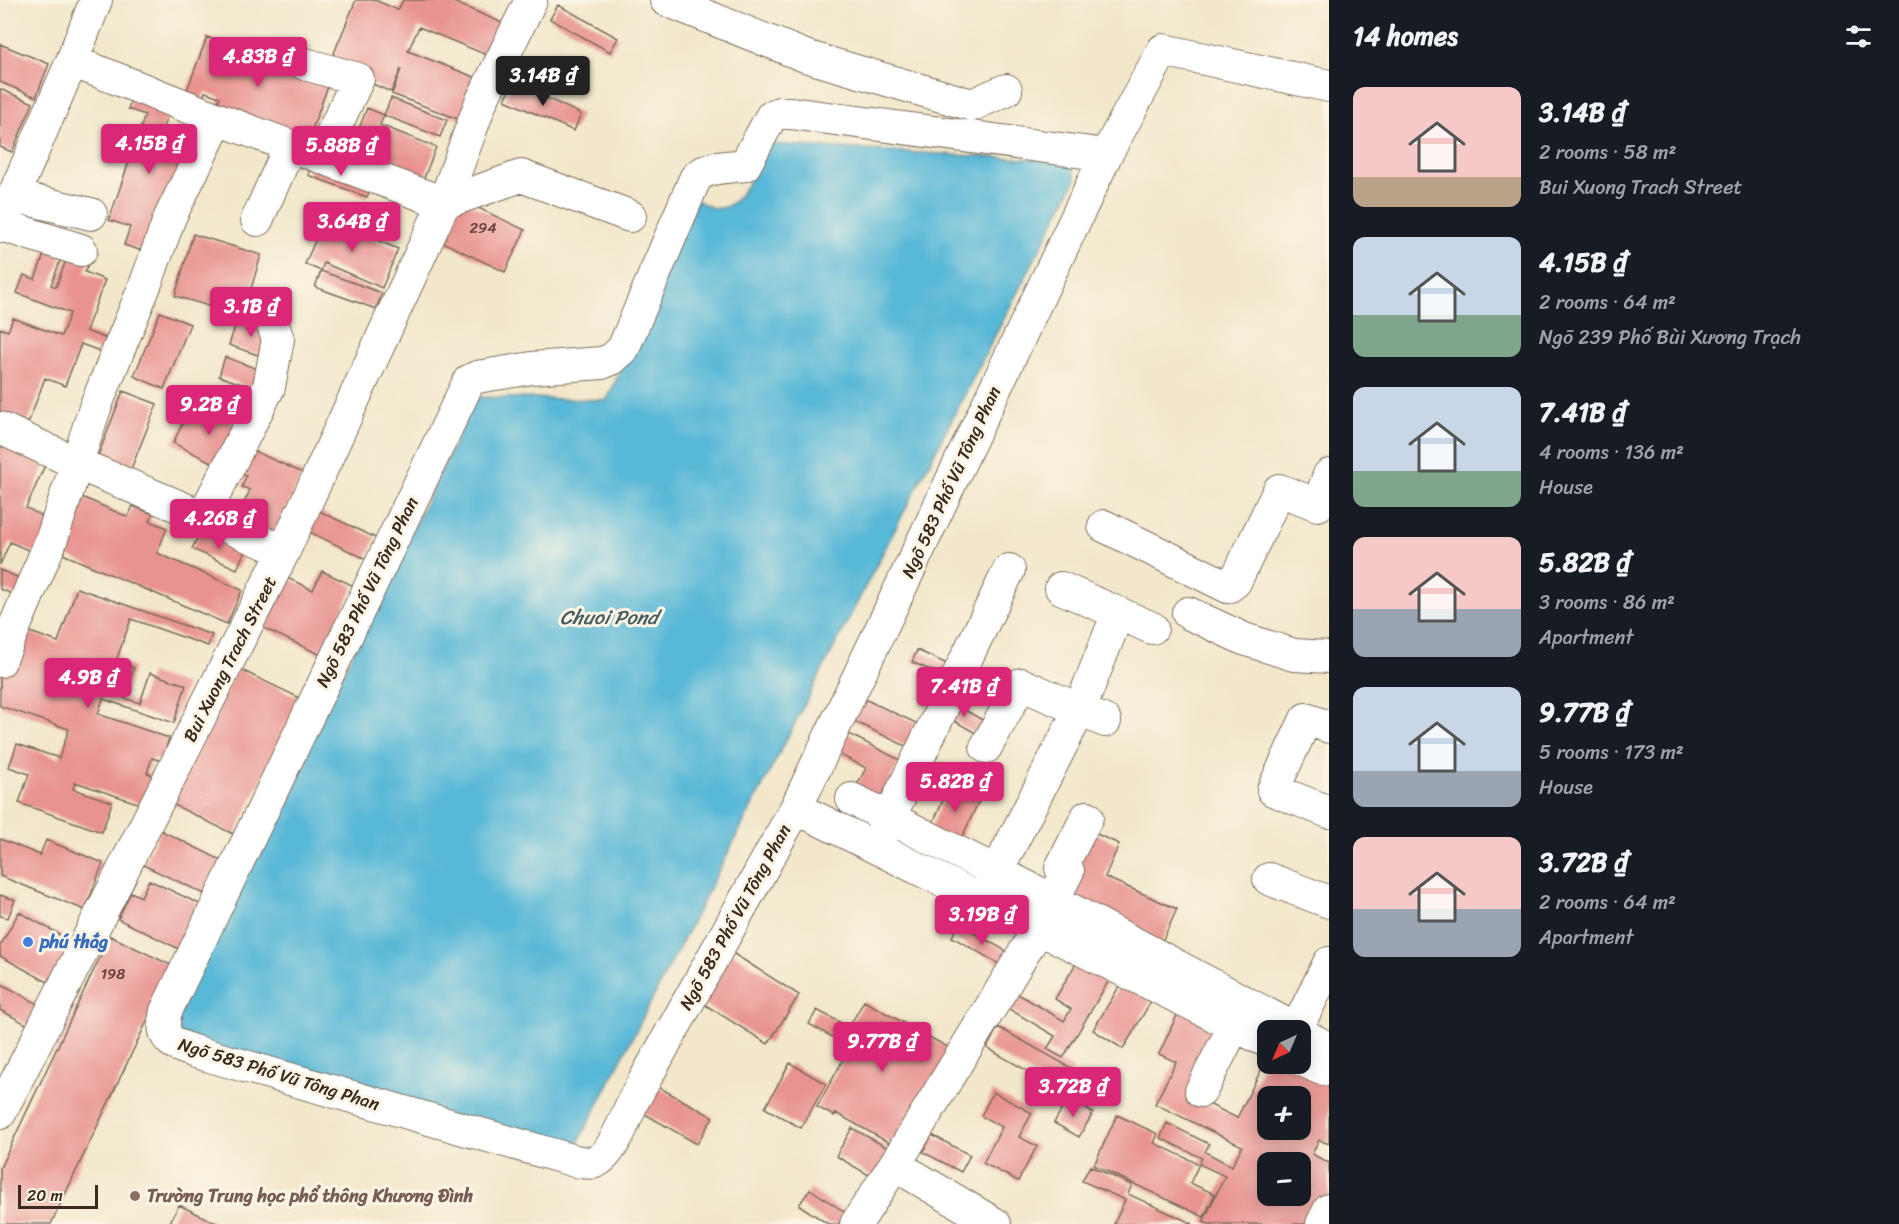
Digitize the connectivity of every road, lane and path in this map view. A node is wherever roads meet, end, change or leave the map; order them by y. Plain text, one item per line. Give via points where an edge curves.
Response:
1 (96, 0) edge
2 (531, 0) edge
3 (666, 0) edge
4 (72, 61) junction
5 (305, 64) dead end
6 (1329, 86) edge
7 (1006, 90) dead end
8 (218, 119) junction
9 (290, 146) junction
10 (1106, 155) junction
11 (321, 157) junction
12 (13, 196) junction
13 (444, 203) junction
14 (91, 214) dead end
15 (630, 216) dead end
16 (257, 220) dead end
17 (0, 226) edge
18 (81, 249) dead end
19 (273, 326) dead end
20 (0, 428) edge
21 (76, 463) junction
22 (1329, 475) edge
23 (203, 517) junction
24 (1104, 526) dead end
25 (285, 551) junction
26 (1009, 570) dead end
27 (1061, 588) dead end
28 (1118, 613) junction
29 (1188, 614) dead end
30 (1152, 628) dead end
31 (1329, 657) edge
32 (0, 661) edge
33 (1092, 716) junction
34 (1329, 727) edge
35 (986, 747) dead end
36 (852, 799) dead end
37 (796, 808) junction
38 (1329, 812) edge
39 (889, 817) junction
40 (1087, 817) dead end
41 (875, 847) junction
42 (997, 872) junction
43 (1269, 879) dead end
44 (983, 900) junction
45 (1053, 900) junction
46 (1329, 902) edge
47 (1039, 928) junction
48 (1329, 963) edge
49 (1150, 968) junction
50 (1226, 1012) junction
51 (1257, 1020) edge
52 (1301, 1020) edge
53 (1257, 1034) edge
54 (1311, 1039) edge
55 (1329, 1049) edge
56 (1311, 1063) edge
57 (1329, 1070) edge
58 (1201, 1091) dead end
59 (0, 1113) edge
60 (895, 1165) junction
61 (1329, 1209) edge
62 (856, 1224) edge
63 (995, 1224) edge
64 (1322, 1224) edge

1 - 4 street
2 - 13 street, Bui Xuong Trach Street via 481,102
3 - 7 street via 805,56 972,105
4 - 8 street
4 - 12 street
5 - 11 street via 358,79
6 - 10 street via 1164,50
8 - 9 street
8 - 21 street via 170,217
9 - 11 street
9 - 16 street
10 - 37 street, Ngõ 583 Phố Vũ Tông Phan
10 - 37 street, Ngõ 583 Phố Vũ Tông Phan via 778,113 771,117 745,165 705,171 694,179 617,356 602,363 532,368 469,381 166,1011 165,1034 171,1042 196,1052 575,1161 594,1162 611,1146
11 - 13 street
12 - 14 street
12 - 17 street
13 - 15 street via 521,176
13 - 25 street, Bui Xuong Trach Street
17 - 18 street
19 - 23 street via 278,339 269,387
20 - 21 street
21 - 23 street
21 - 32 street via 51,541
22 - 24 street via 1318,505 1279,490 1235,582 1228,587
23 - 25 street
25 - 59 street, Bui Xuong Trach Street
26 - 39 street
27 - 28 street
28 - 30 street
28 - 33 street
29 - 31 street via 1244,639 1294,655
33 - 35 street via 1021,684
33 - 42 street
34 - 38 street via 1306,719 1273,790
36 - 39 street
37 - 41 street
39 - 41 street
39 - 42 street
40 - 45 street via 1061,868 1068,872
41 - 44 street
42 - 44 street
42 - 45 street
43 - 46 street
44 - 47 street
45 - 47 street
45 - 49 street
47 - 49 street
47 - 60 street
48 - 52 street
49 - 50 street
50 - 51 street
50 - 53 street
50 - 58 street
54 - 55 street
56 - 57 street
60 - 62 street
60 - 63 street
61 - 64 street

